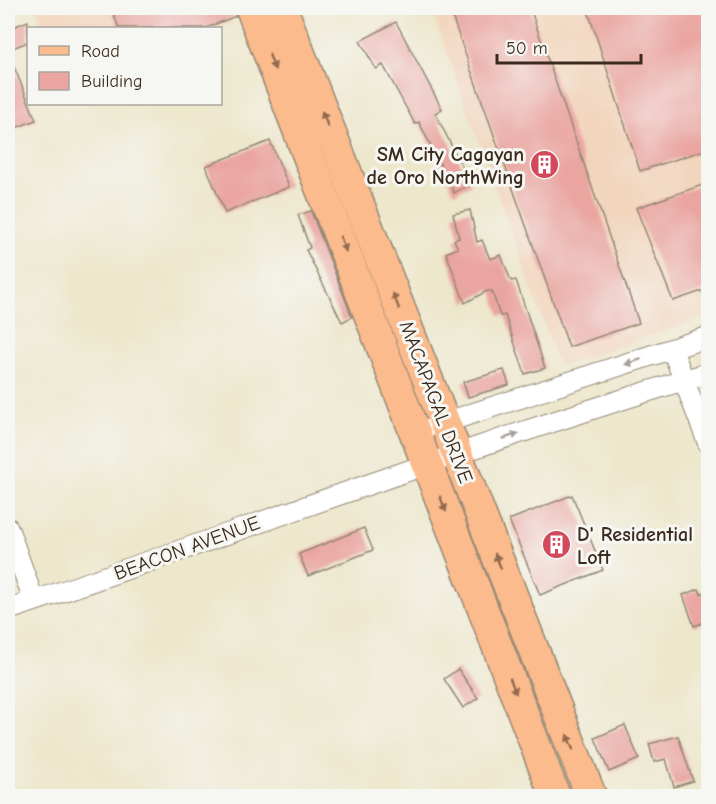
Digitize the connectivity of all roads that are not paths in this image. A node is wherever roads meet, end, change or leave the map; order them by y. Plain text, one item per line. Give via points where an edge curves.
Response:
1 (251, 8) edge
2 (282, 8) edge
3 (708, 337) edge
4 (672, 349) junction
5 (708, 373) edge
6 (684, 381) junction
7 (443, 423) junction
8 (415, 432) junction
9 (708, 443) edge
10 (456, 454) junction
11 (427, 463) junction
12 (8, 528) edge
13 (34, 601) junction
14 (8, 610) edge
15 (555, 796) edge
16 (591, 796) edge

1 -> 8 main road, MACAPAGAL DRIVE
7 -> 2 main road, MACAPAGAL DRIVE
3 - 4 street
4 - 6 street
4 -> 7 street
5 - 6 street, BEACON AVENUE
6 - 9 street
10 -> 6 street, BEACON AVENUE
7 - 8 street
7 - 10 main road, MACAPAGAL DRIVE
8 - 11 main road, MACAPAGAL DRIVE
10 - 11 street, BEACON AVENUE
16 -> 10 main road, MACAPAGAL DRIVE
11 - 13 street, BEACON AVENUE
11 -> 15 main road, MACAPAGAL DRIVE
12 - 13 street
13 - 14 street, BEACON AVENUE

